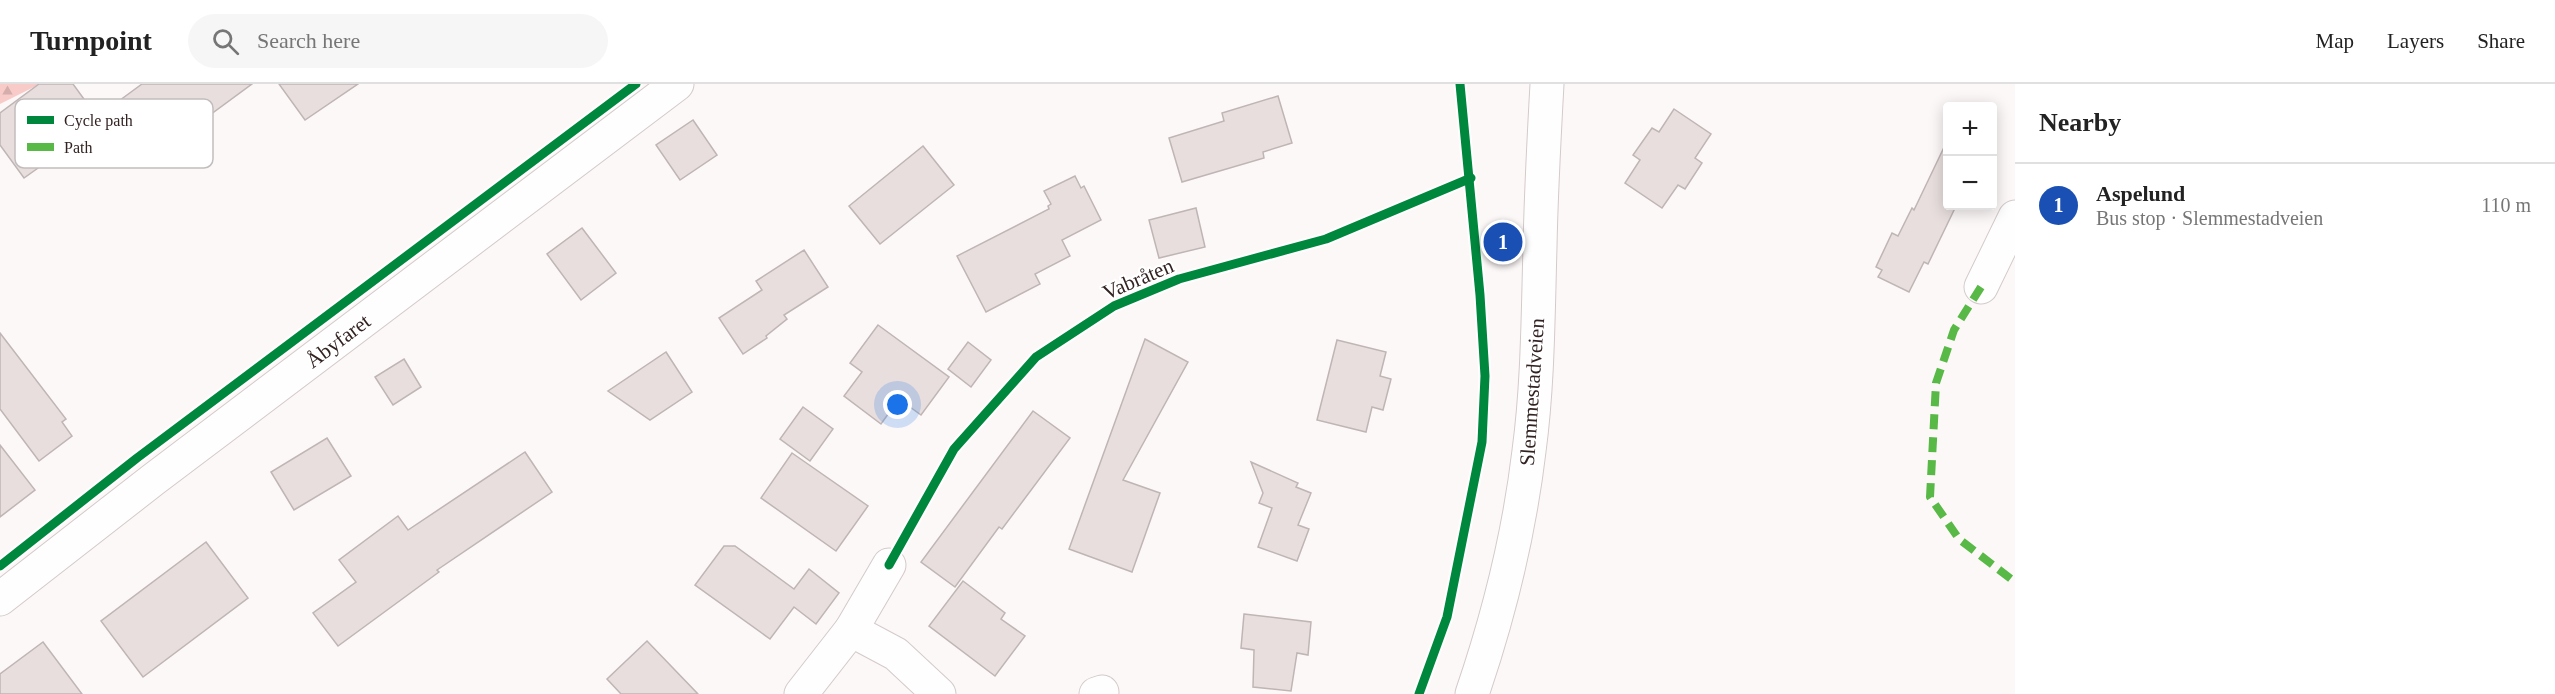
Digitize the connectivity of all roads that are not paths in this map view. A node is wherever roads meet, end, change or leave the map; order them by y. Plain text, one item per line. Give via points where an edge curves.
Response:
1 (677, 84) edge
2 (1547, 84) edge
3 (2015, 217) edge
4 (1981, 287) dead end
5 (889, 565) dead end
6 (0, 599) edge
7 (851, 630) junction
8 (801, 694) edge
9 (939, 694) edge
10 (1472, 694) edge

1 - 6 street, Åbyfaret
2 - 10 street, Slemmestadveien via 1537,363 1529,451 1507,576
3 - 4 street
5 - 7 street
7 - 8 street
7 - 9 street via 896,654

